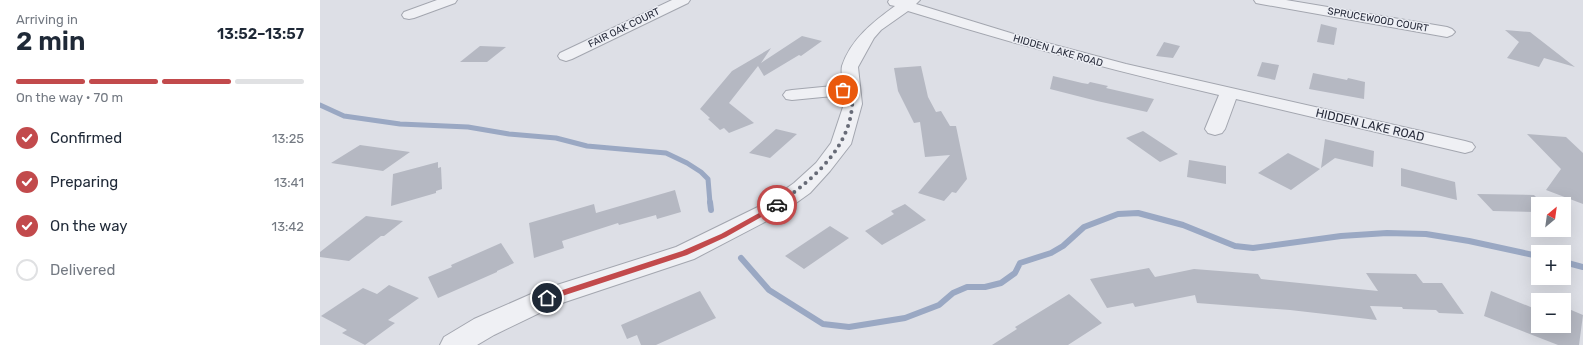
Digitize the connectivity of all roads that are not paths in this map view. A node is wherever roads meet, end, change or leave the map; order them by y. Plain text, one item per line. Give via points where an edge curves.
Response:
1 (450, 0) edge
2 (683, 0) edge
3 (1261, 0) edge
4 (902, 2) edge
5 (409, 15) dead end
6 (1447, 32) dead end
7 (566, 56) dead end
8 (852, 90) junction
9 (1229, 93) junction
10 (792, 95) dead end
11 (1215, 129) dead end
12 (1465, 147) dead end
13 (454, 345) edge

1 - 5 street
2 - 7 street, FAIR OAK COURT
3 - 6 street, SPRUCEWOOD COURT
4 - 8 street via 861,44 850,67
4 - 9 street, HIDDEN LAKE ROAD via 1072,55
8 - 10 street
8 - 13 street via 852,108 841,144 817,174 774,208 685,253 547,298 484,327
9 - 11 street
9 - 12 street, HIDDEN LAKE ROAD

